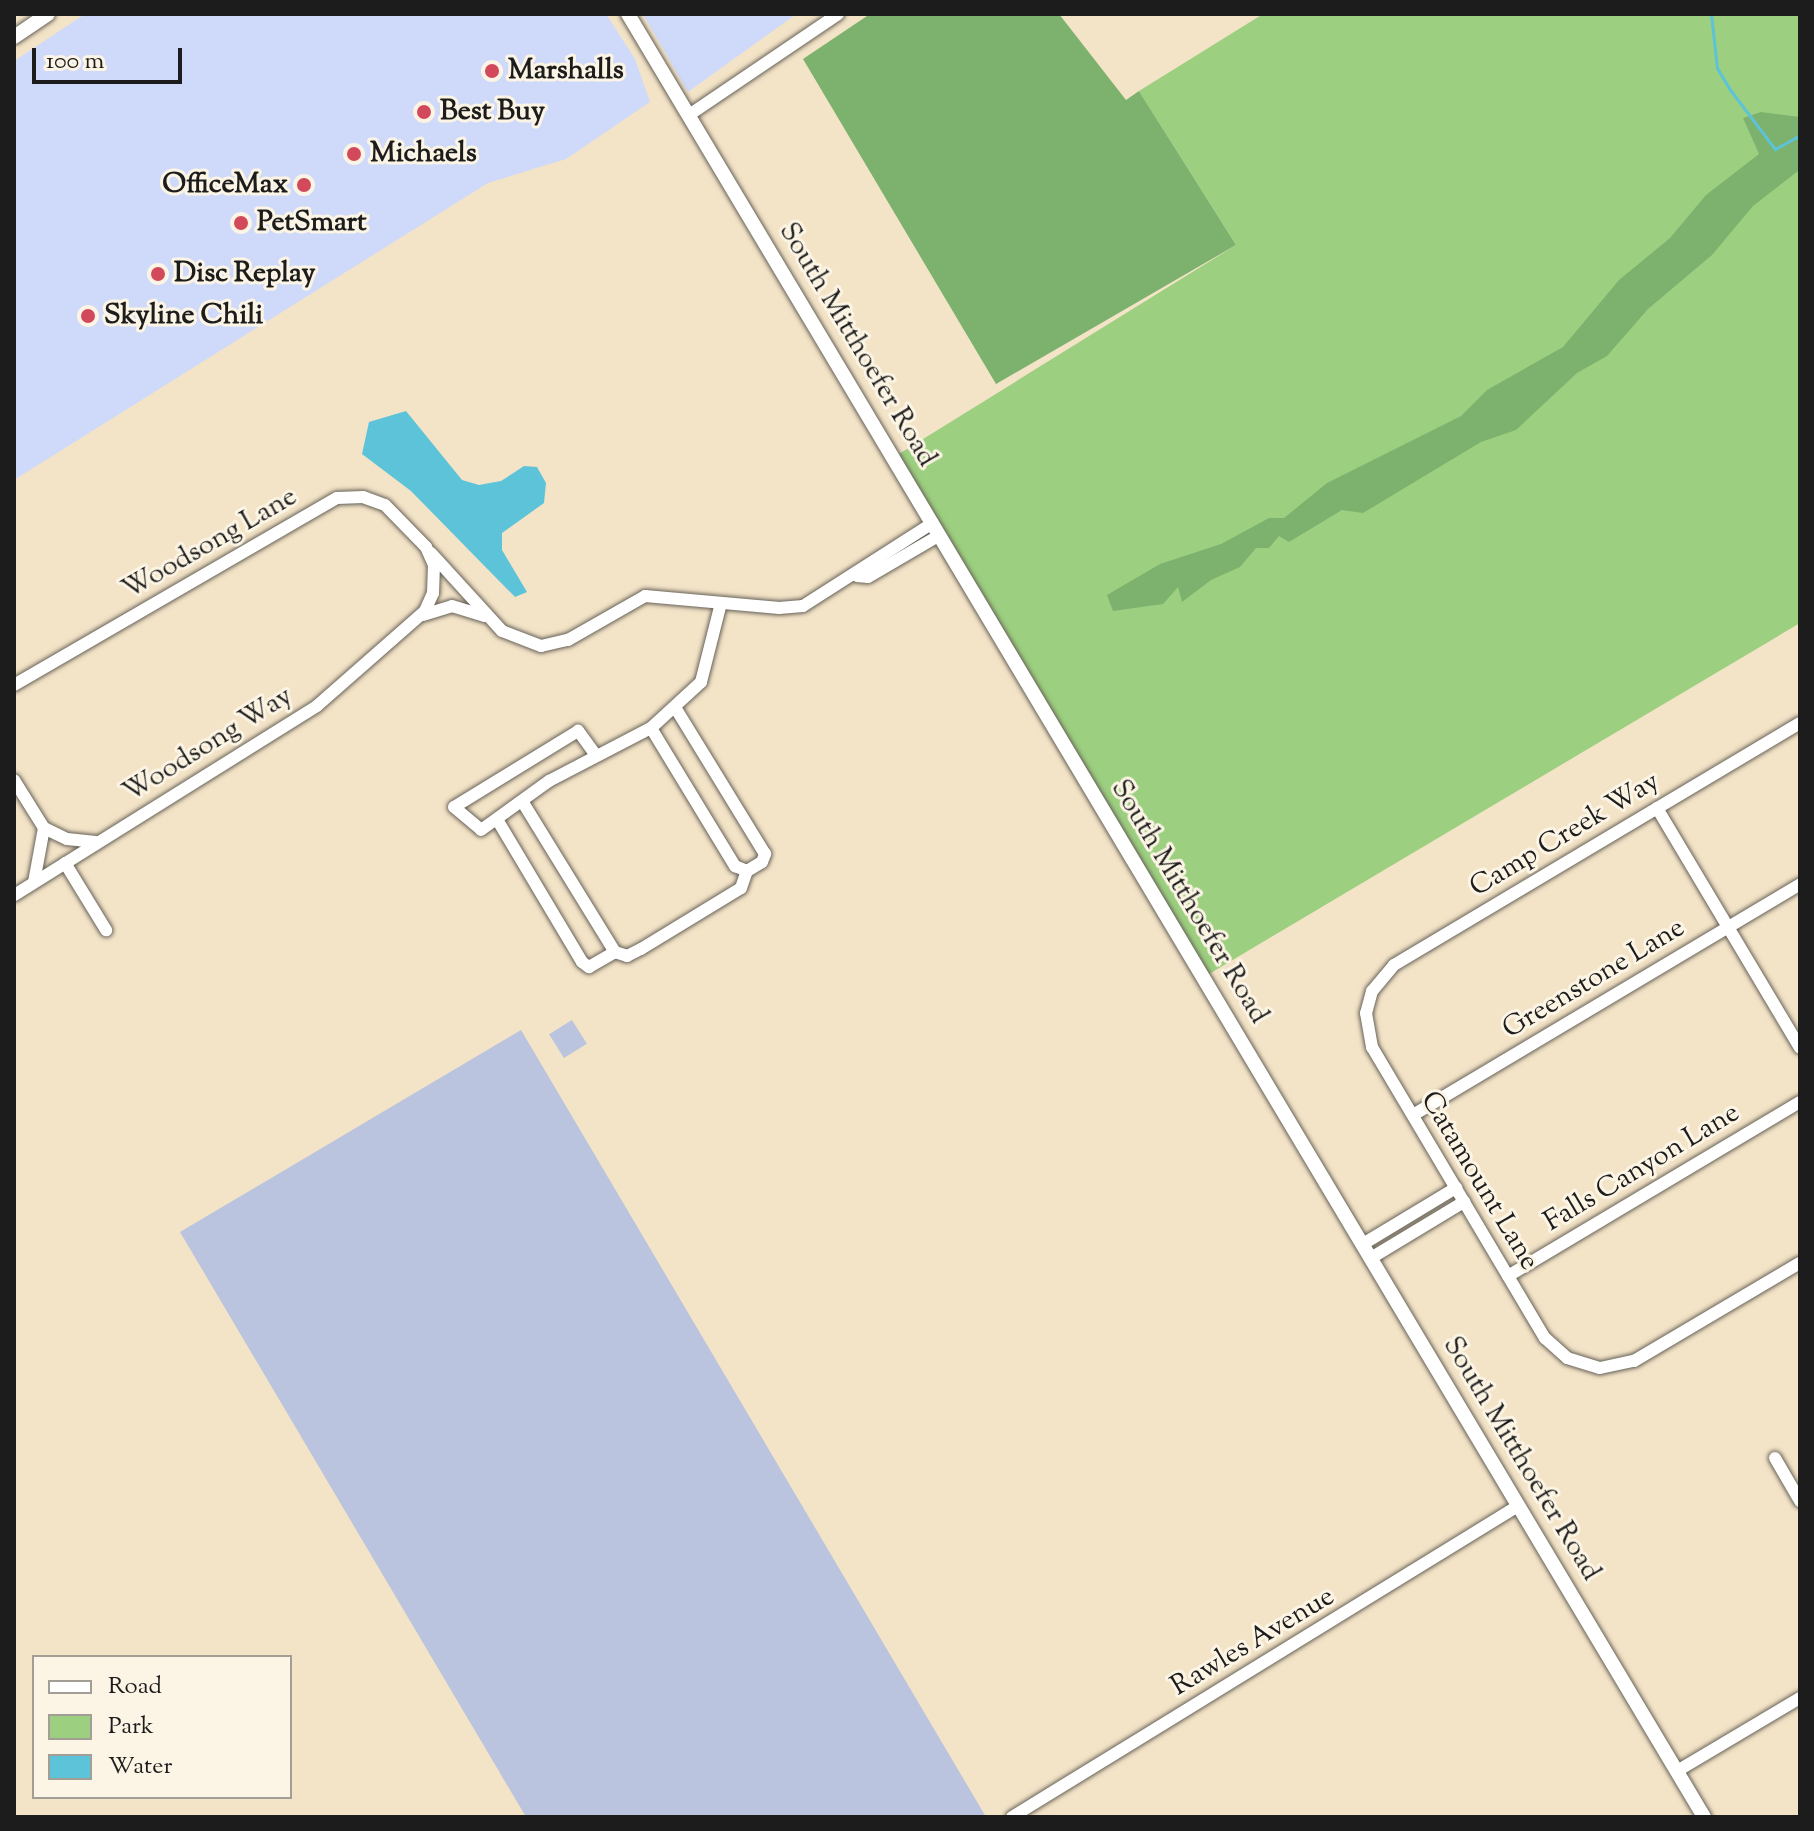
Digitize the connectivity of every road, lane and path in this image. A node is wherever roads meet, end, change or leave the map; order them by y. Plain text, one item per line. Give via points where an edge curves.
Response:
1 (48, 14) edge
2 (628, 14) edge
3 (838, 14) edge
4 (14, 37) edge
5 (689, 115) junction
6 (936, 529) junction
7 (426, 547) junction
8 (721, 603) junction
9 (418, 618) junction
10 (492, 620) junction
11 (14, 685) edge
12 (676, 709) junction
13 (1800, 723) edge
14 (651, 728) junction
15 (595, 754) junction
16 (14, 780) edge
17 (522, 801) junction
18 (1657, 808) junction
19 (498, 821) junction
20 (44, 828) junction
21 (96, 842) junction
22 (65, 863) junction
23 (747, 871) junction
24 (34, 882) junction
25 (1800, 884) edge
26 (14, 895) edge
27 (1728, 927) junction
28 (106, 930) dead end
29 (615, 952) junction
30 (1369, 1001) joint
31 (1800, 1048) edge
32 (1800, 1102) edge
33 (1413, 1115) junction
34 (1456, 1188) junction
35 (1464, 1202) junction
36 (1363, 1244) junction
37 (1371, 1258) junction
38 (1800, 1263) edge
39 (1508, 1276) junction
40 (1775, 1458) dead end
41 (1800, 1501) edge
42 (1518, 1506) junction
43 (1800, 1698) edge
44 (1677, 1771) junction
45 (1012, 1817) edge
46 (1704, 1817) edge

1 - 4 main road
2 - 5 main road, South Mitthoefer Road
3 - 5 street
5 - 6 main road, South Mitthoefer Road
6 - 8 street, Woodsong Way via 863,564 857,576 794,608
6 - 36 main road, South Mitthoefer Road
7 - 9 street via 435,582
7 - 10 street, Woodsong Lane
7 - 11 street, Woodsong Lane via 380,503 356,496 337,498
8 - 10 street, Woodsong Way via 643,597 568,640 541,646 517,640
8 - 12 street via 701,682
9 - 10 street, Woodsong Way via 452,606
9 - 21 street, Woodsong Way via 317,706
12 - 14 street
12 - 23 street via 765,854
13 - 18 street, Camp Creek Way
14 - 15 street
14 - 23 street via 735,866
15 - 17 street
15 - 19 street via 578,731 454,807 481,830
16 - 20 street
17 - 19 street
17 - 29 street
18 - 27 street
18 - 30 street, Camp Creek Way via 1394,965
19 - 29 street via 582,962 589,967
20 - 21 street via 67,839
20 - 24 street
21 - 22 street, Woodsong Way
22 - 24 street, Woodsong Way
22 - 28 street
23 - 29 street via 741,888 627,956
24 - 26 street, Woodsong Way
25 - 27 street, Greenstone Lane
27 - 31 street
27 - 33 street, Greenstone Lane
30 - 33 street, Catamount Lane via 1372,1047
32 - 39 street, Falls Canyon Lane
33 - 34 street, Catamount Lane
34 - 35 street, Catamount Lane
34 - 36 street
35 - 37 street
35 - 39 street, Catamount Lane
36 - 37 main road, South Mitthoefer Road
37 - 42 main road, South Mitthoefer Road
38 - 39 street, Catamount Lane via 1617,1367 1583,1365 1545,1338
40 - 41 street
42 - 44 main road, South Mitthoefer Road
42 - 45 street, Rawles Avenue
43 - 44 street
44 - 46 main road, South Mitthoefer Road

